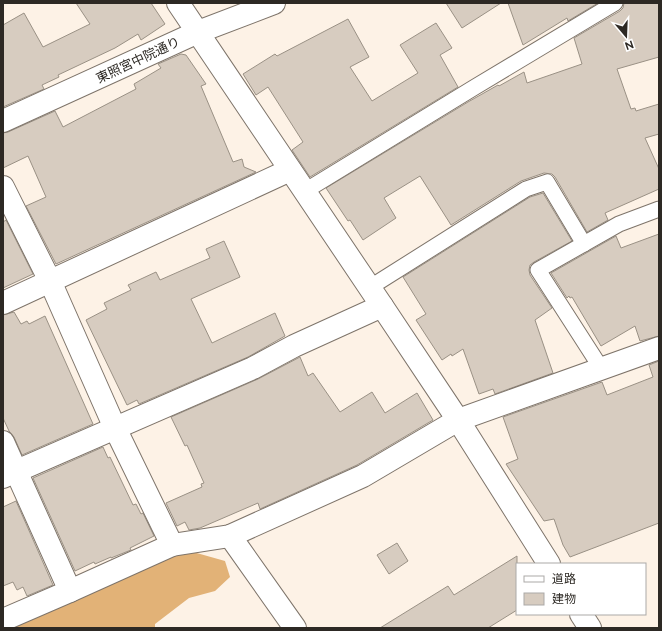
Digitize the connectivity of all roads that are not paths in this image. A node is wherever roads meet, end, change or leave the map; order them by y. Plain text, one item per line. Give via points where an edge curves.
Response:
1 (178, 3) edge
2 (274, 3) edge
3 (615, 3) edge
4 (198, 32) junction
5 (3, 121) edge
6 (290, 170) junction
7 (3, 187) edge
8 (305, 191) junction
9 (659, 210) edge
10 (584, 244) junction
11 (50, 281) junction
12 (369, 288) junction
13 (3, 303) edge
14 (382, 306) junction
15 (659, 348) edge
16 (601, 368) junction
17 (458, 420) junction
18 (115, 428) junction
19 (3, 442) edge
20 (10, 474) edge
21 (230, 536) junction
22 (172, 545) junction
23 (548, 563) edge
24 (70, 592) junction
25 (582, 615) edge
26 (3, 620) edge
27 (295, 628) edge
28 (590, 628) edge

1 - 4 street
2 - 4 street, 東照宮中院通り
3 - 8 lane
4 - 5 street, 東照宮中院通り
4 - 6 street
6 - 8 street
6 - 11 street
7 - 11 street
8 - 12 street
9 - 10 lane via 619,224
10 - 12 lane via 548,182 526,189
10 - 16 lane via 538,270
11 - 13 street
11 - 18 street
12 - 14 street
14 - 17 street
14 - 18 street via 294,346 253,368
15 - 16 street
16 - 17 street
17 - 21 street via 363,476
17 - 23 street
18 - 20 street
18 - 22 street
19 - 20 street
20 - 24 street
21 - 22 street
21 - 27 street
22 - 24 street
24 - 26 street
25 - 28 street

